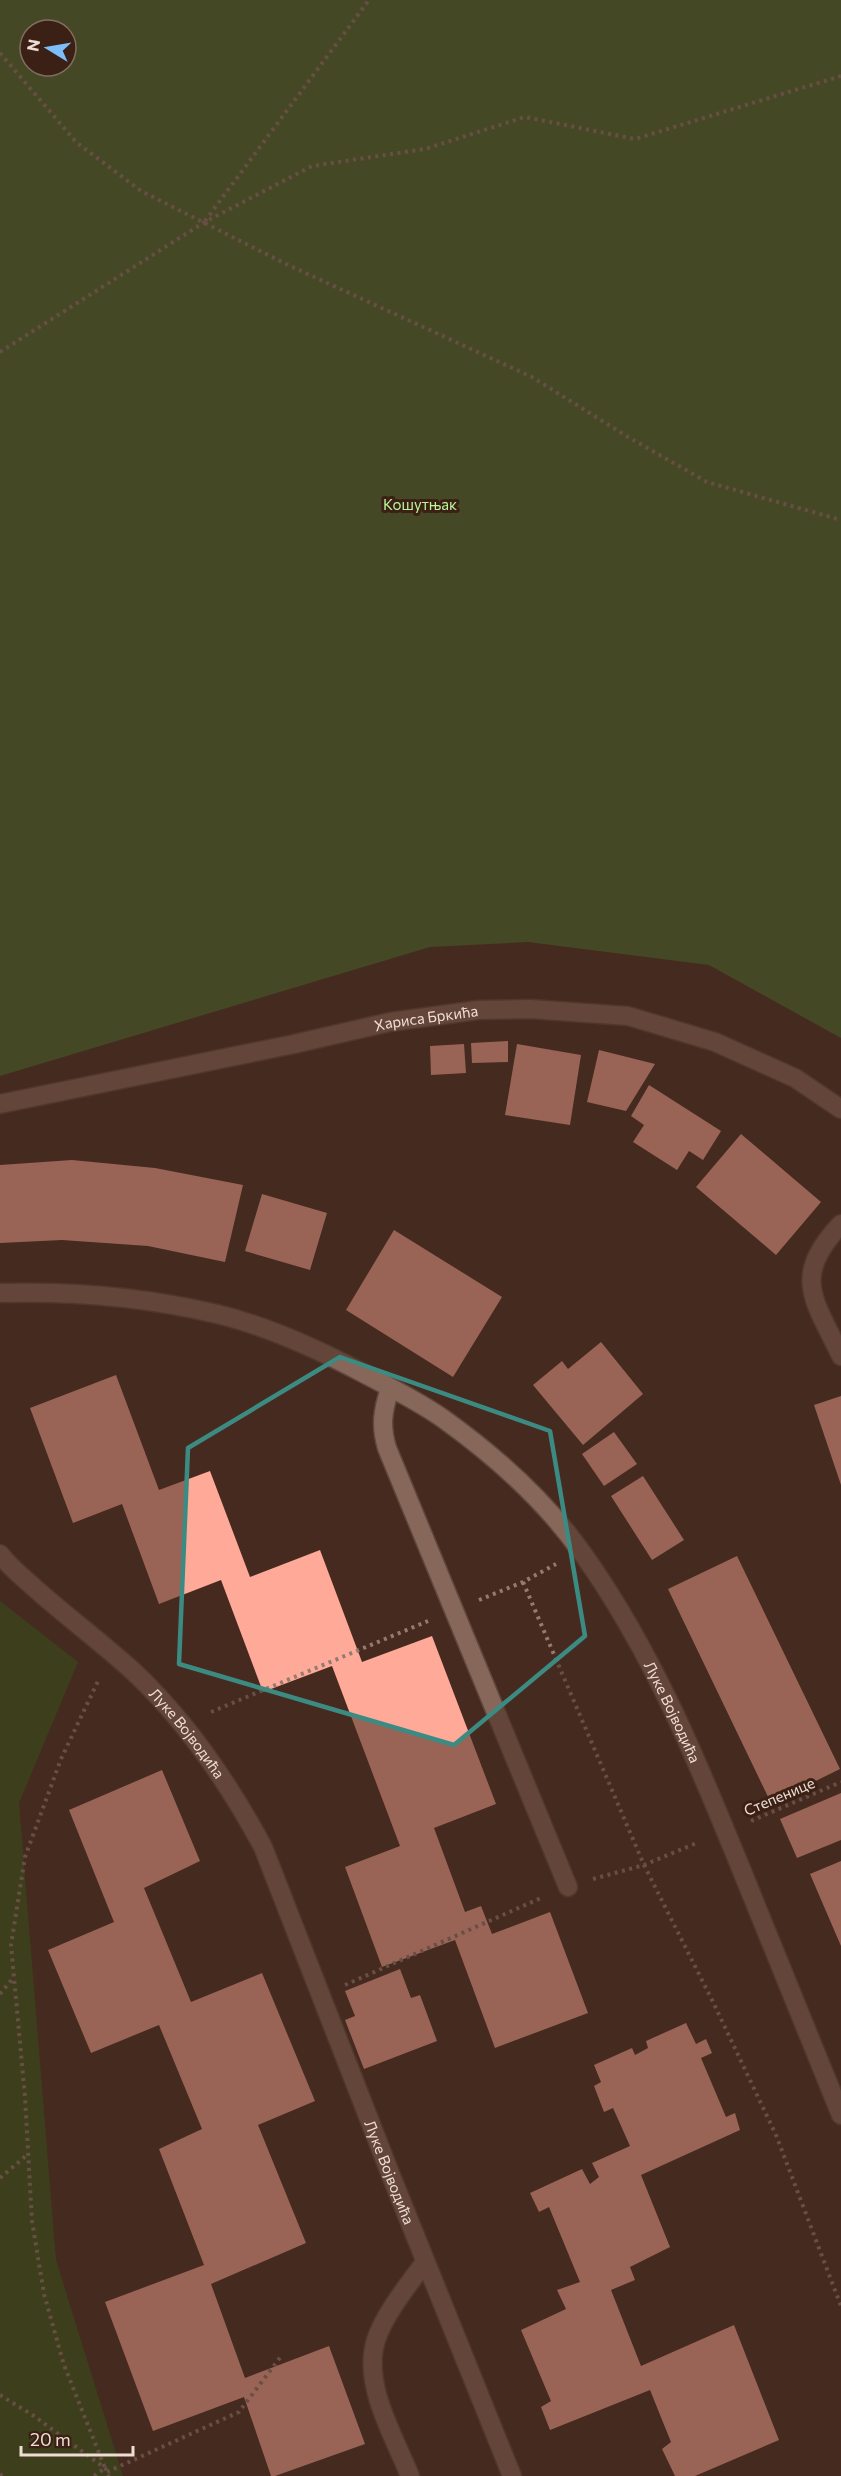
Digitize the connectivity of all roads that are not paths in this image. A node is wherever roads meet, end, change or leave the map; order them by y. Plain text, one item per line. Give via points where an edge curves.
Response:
1 (0, 1104) edge
2 (841, 1109) edge
3 (841, 1224) edge
4 (0, 1293) edge
5 (841, 1356) edge
6 (390, 1388) junction
7 (0, 1554) edge
8 (568, 1887) road end
9 (841, 2115) edge
10 (425, 2262) junction
11 (410, 2476) edge
12 (512, 2476) edge

1 - 2 street, Хариса Бркића via 390,1022 478,1010 530,1009 628,1016 715,1042 795,1078
3 - 5 street via 818,1251 810,1284
4 - 6 street, Луке Војводића via 121,1297 220,1315 290,1338
6 - 8 street via 382,1431
6 - 9 street, Луке Војводића via 445,1420 529,1490 581,1551 609,1593 705,1777
7 - 10 street, Луке Војводића via 133,1671 183,1724 237,1798 263,1847
10 - 11 street via 395,2303 376,2340 372,2371 381,2405
10 - 12 street, Луке Војводића

